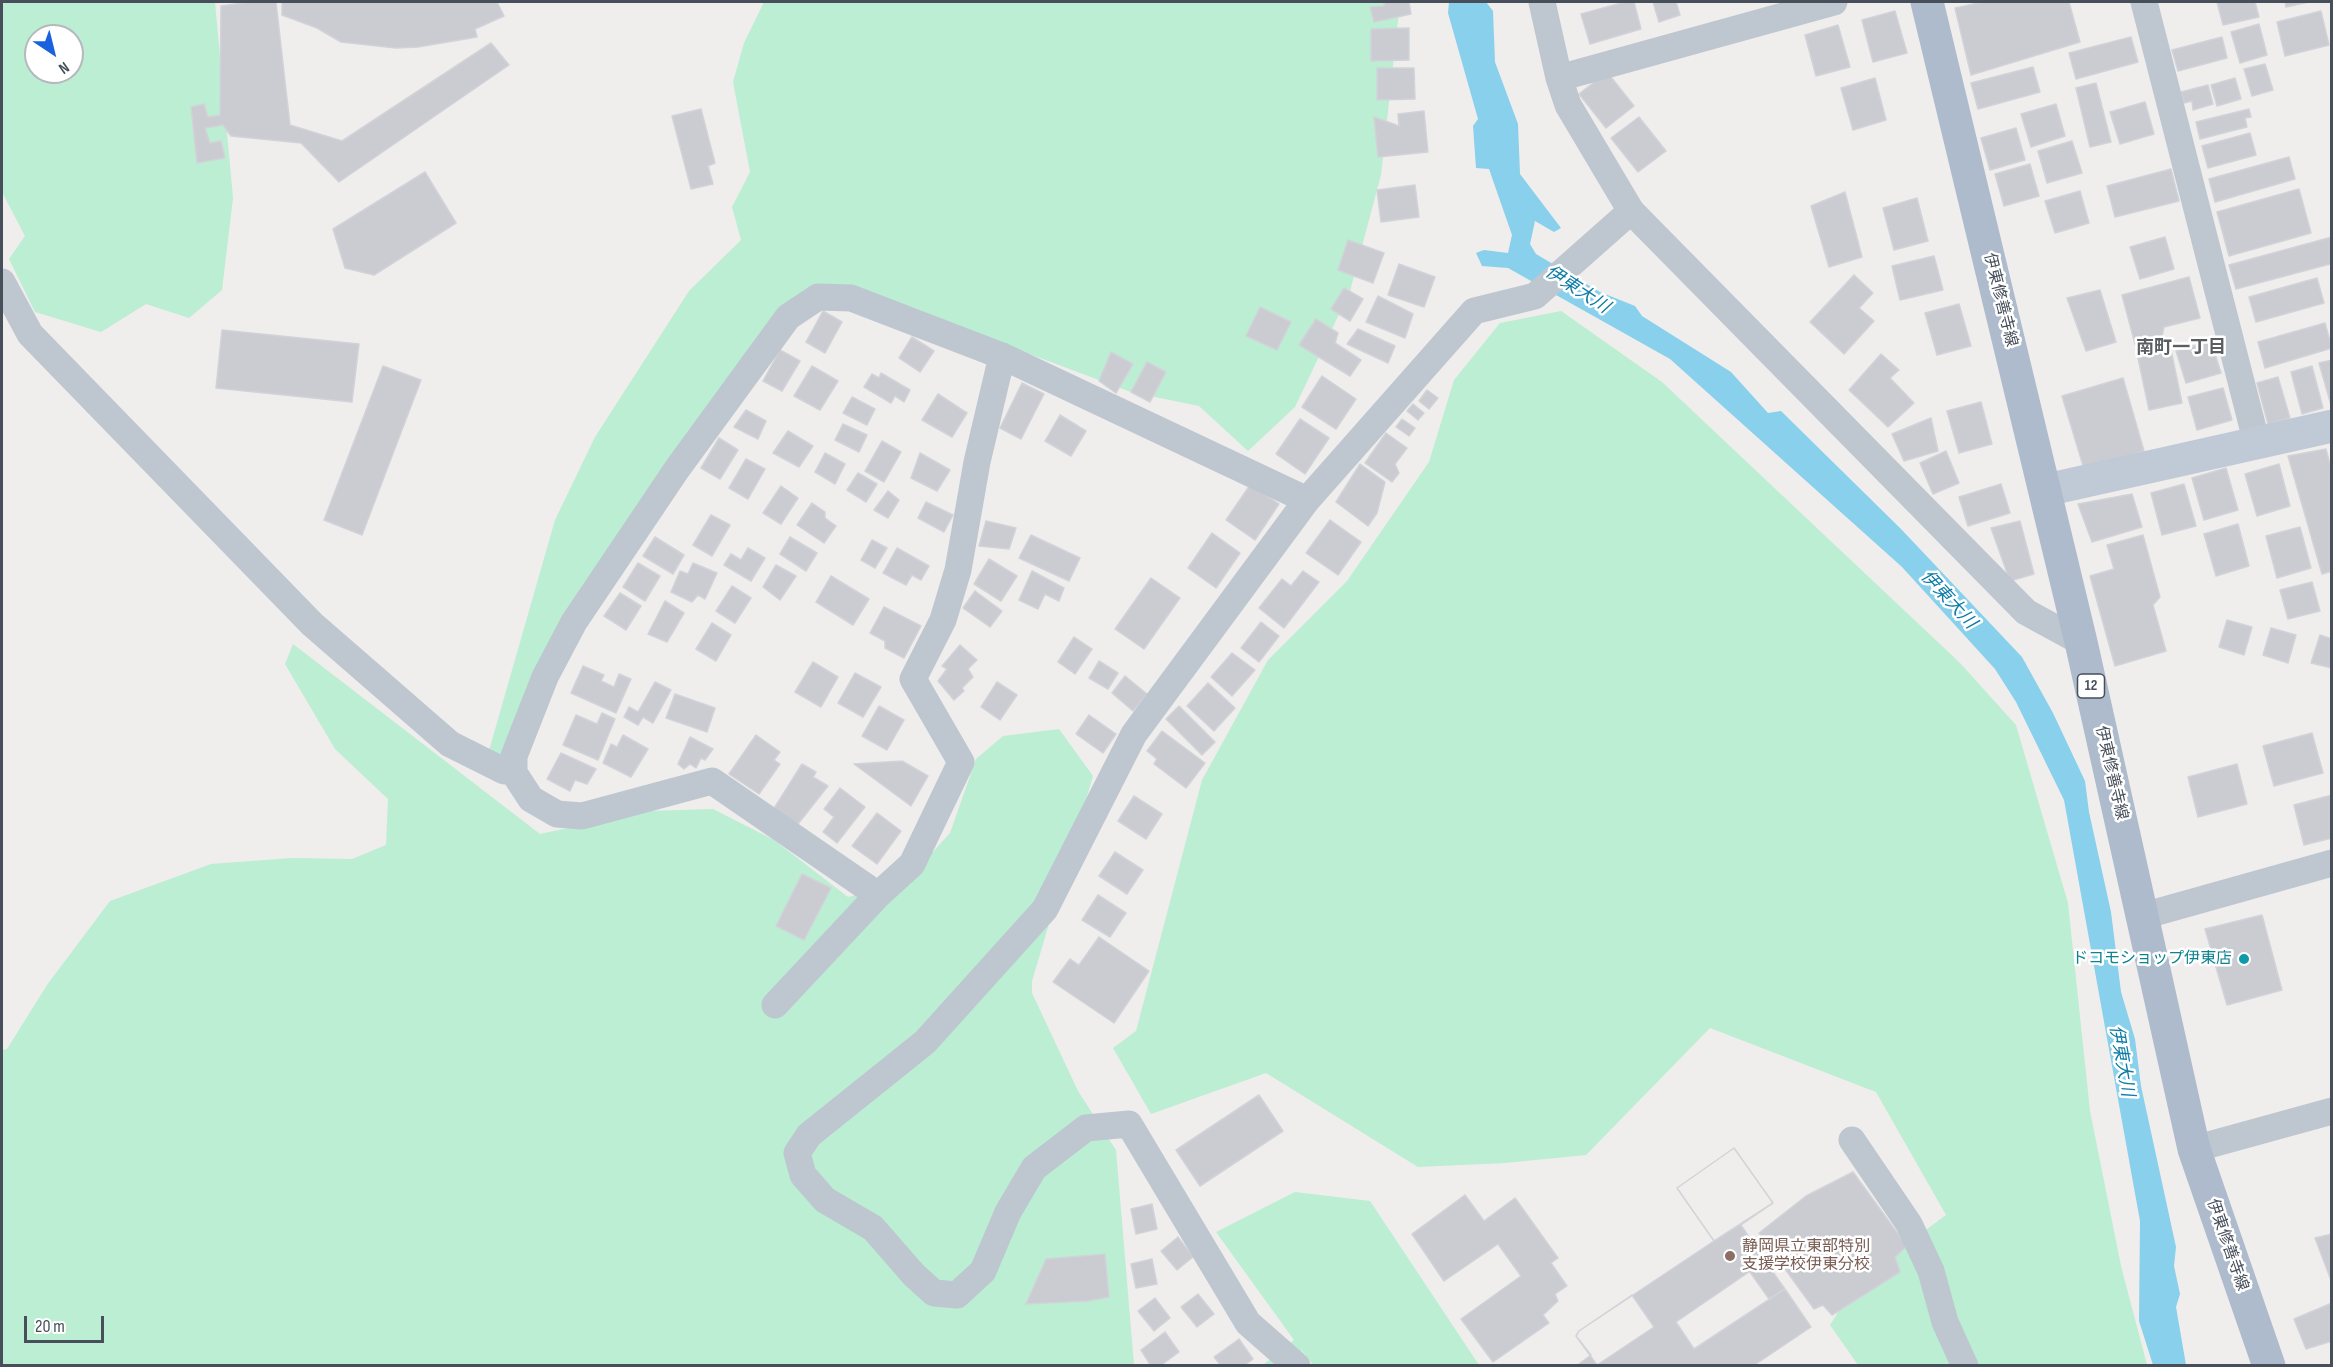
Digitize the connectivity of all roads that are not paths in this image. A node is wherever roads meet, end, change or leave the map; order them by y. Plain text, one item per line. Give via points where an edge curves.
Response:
1 (1542, 2) edge
2 (1834, 2) edge
3 (1927, 2) edge
4 (2144, 2) edge
5 (1558, 78) junction
6 (1631, 211) junction
7 (2, 282) edge
8 (1002, 356) junction
9 (2331, 426) edge
10 (2257, 444) junction
11 (2046, 490) junction
12 (1306, 500) junction
13 (2081, 642) junction
14 (504, 771) dead end
15 (2331, 862) edge
16 (878, 895) junction
17 (2143, 916) junction
18 (775, 1005) dead end
19 (2331, 1111) edge
20 (1852, 1140) dead end
21 (2194, 1149) junction
22 (1297, 1365) edge
23 (1965, 1365) edge
24 (2269, 1365) edge

1 - 5 street
2 - 5 street
3 - 11 main road, 伊東修善寺線 / 12
4 - 10 street
5 - 6 street via 1568,105
6 - 12 street via 1535,296 1474,311
6 - 13 street via 2026,612
7 - 14 street via 30,334 312,624 450,744
8 - 12 street
8 - 16 street via 977,462 958,570 943,620 913,679 961,762 912,864
8 - 16 street via 851,298 818,297 788,317 574,622 545,677 514,756 514,773 531,799 557,814 582,816 712,781
9 - 10 street
10 - 11 street
11 - 13 main road, 伊東修善寺線 / 12
12 - 22 street via 1134,734 1045,909 925,1042 809,1135 797,1153 803,1175 825,1200 873,1228 934,1293 957,1295 983,1271 1008,1212 1034,1168 1086,1128 1129,1124 1248,1323
13 - 17 main road, 伊東修善寺線 / 12
15 - 17 street
16 - 18 street
17 - 21 main road, 伊東修善寺線 / 12
19 - 21 street
20 - 23 street via 1909,1224 1931,1271 1945,1322
21 - 24 main road, 伊東修善寺線 / 12

